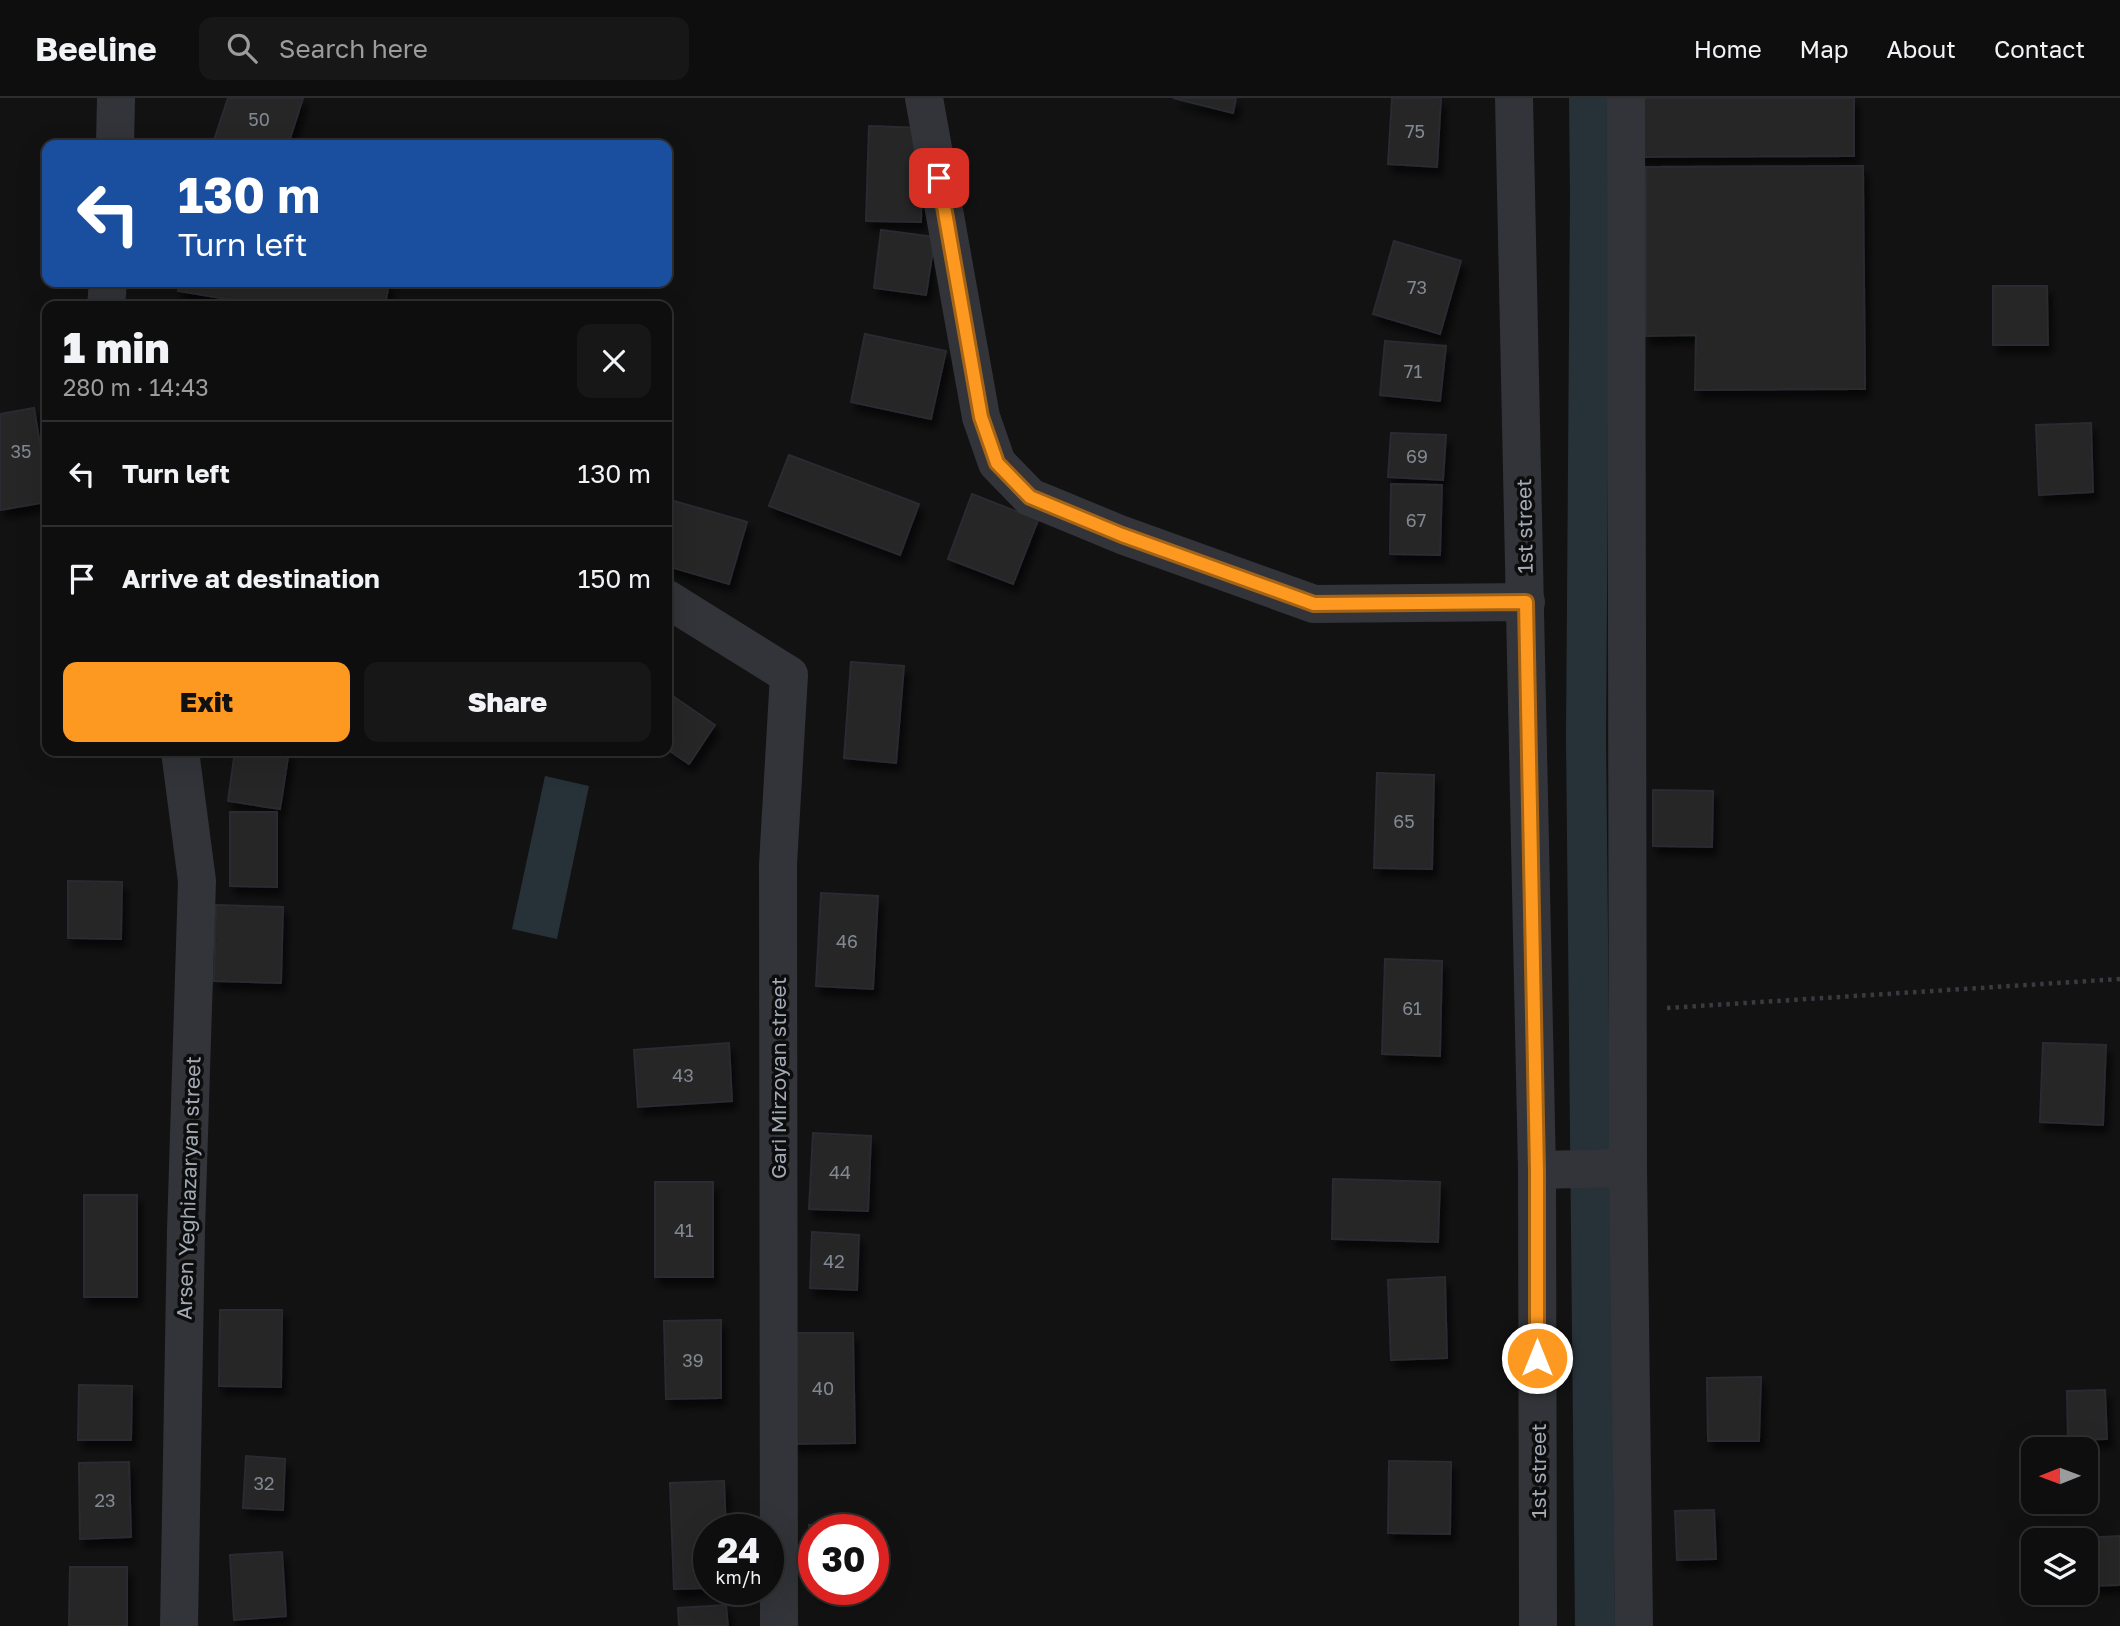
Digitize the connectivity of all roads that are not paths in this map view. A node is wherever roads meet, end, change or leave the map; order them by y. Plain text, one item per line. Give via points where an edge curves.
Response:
1 (116, 98) edge
2 (924, 98) edge
3 (1514, 98) edge
4 (1626, 98) edge
5 (115, 140) edge
6 (672, 601) edge
7 (1526, 602) junction
8 (181, 756) edge
9 (1628, 1168) junction
10 (1537, 1171) junction
11 (179, 1626) edge
12 (779, 1626) edge
13 (1538, 1626) edge
14 (1634, 1626) edge

1 - 5 street
2 - 7 street via 981,417 997,463 1030,497 1314,604
3 - 7 street, 1st street
4 - 9 street
6 - 12 street, Gari Mirzoyan street via 789,675 778,864
7 - 10 street, 1st street
8 - 11 street, Arsen Yeghiazaryan street via 197,881
9 - 10 street
9 - 14 street
10 - 13 street, 1st street

